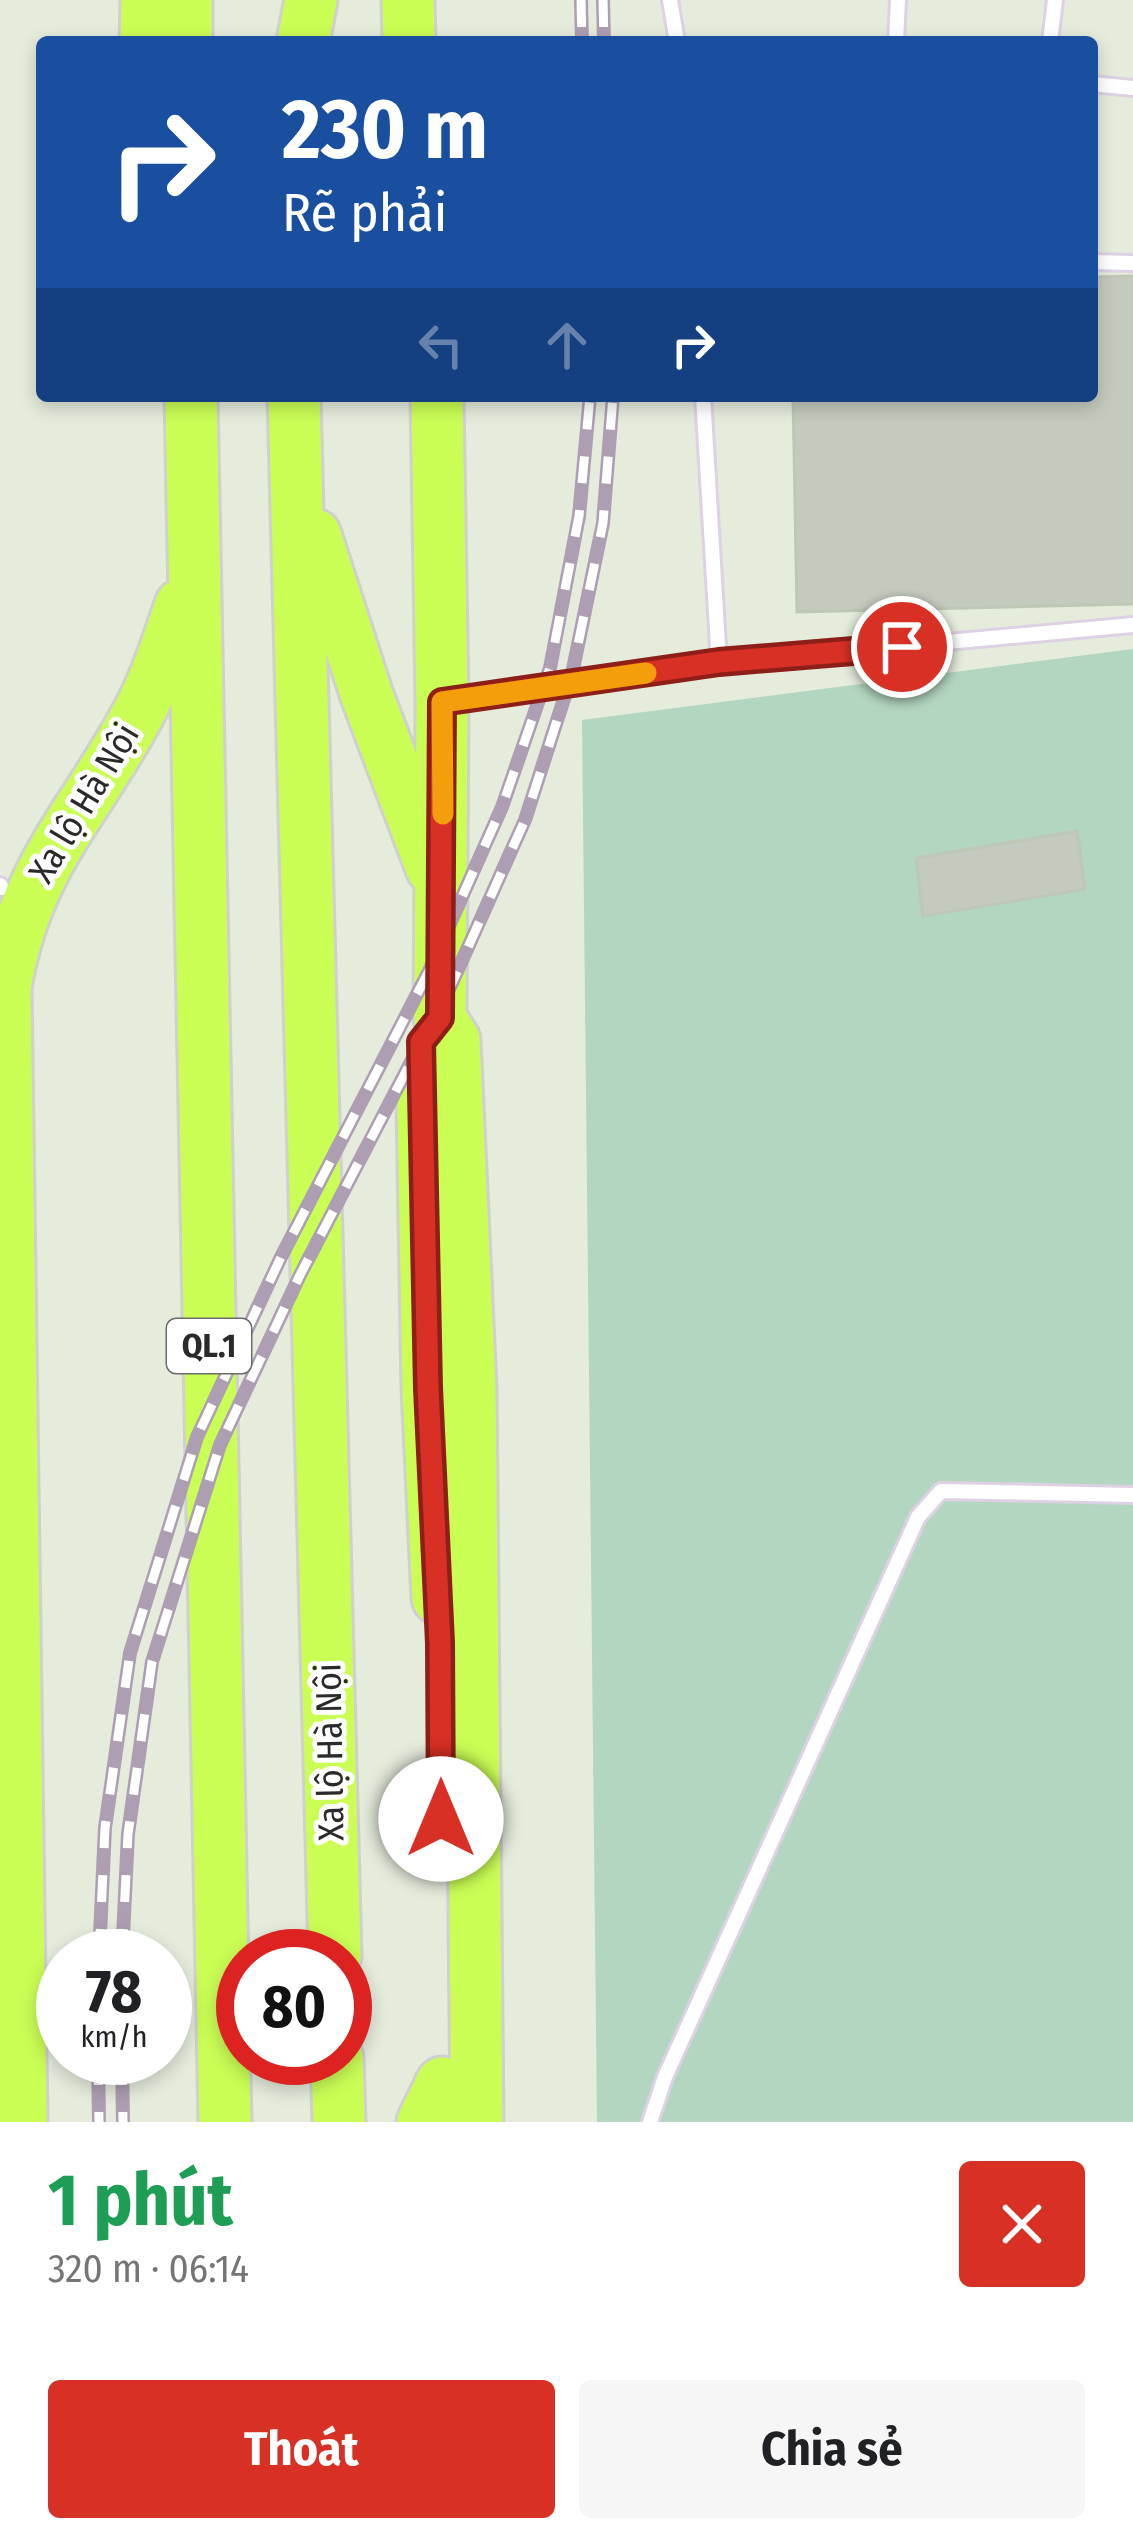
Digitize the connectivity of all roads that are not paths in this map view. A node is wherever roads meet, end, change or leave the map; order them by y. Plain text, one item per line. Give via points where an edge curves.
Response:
1 (185, 0) edge
2 (284, 0) edge
3 (311, 0) edge
4 (408, 0) edge
5 (441, 0) edge
6 (670, 0) edge
7 (898, 0) edge
8 (1055, 0) edge
9 (150, 23) edge
10 (284, 36) edge
11 (305, 36) edge
12 (409, 36) edge
13 (442, 36) edge
14 (676, 36) edge
15 (896, 36) edge
16 (1052, 36) edge
17 (1098, 85) edge
18 (1133, 88) edge
19 (1098, 262) edge
20 (1133, 263) edge
21 (156, 402) edge
22 (191, 402) edge
23 (294, 402) edge
24 (436, 402) edge
25 (703, 402) edge
26 (297, 477) junction
27 (193, 570) junction
28 (1133, 625) edge
29 (719, 662) junction
30 (442, 702) junction
31 (7, 892) edge
32 (443, 897) junction
33 (1133, 1495) edge
34 (452, 1527) junction
35 (8, 1597) edge
36 (334, 1929) edge
37 (338, 2085) edge
38 (436, 2109) edge
39 (21, 2122) edge
40 (225, 2122) edge
41 (339, 2122) edge
42 (477, 2122) edge
43 (650, 2122) edge

1 - 9 highway
2 - 10 highway
3 - 11 highway
4 - 12 highway
5 - 13 highway
6 - 14 lane
7 - 15 lane
8 - 16 lane
17 - 18 lane
19 - 20 lane
21 - 31 highway, Xa lộ Hà Nội / QL.1 via 160,561 152,607 113,702
22 - 27 highway, Xa lộ Hà Nội / QL.1
23 - 26 highway, Xa lộ Hà Nội
24 - 30 highway
25 - 29 lane
26 - 32 highway
26 - 36 highway, Xa lộ Hà Nội
27 - 31 highway, Xa lộ Hà Nội / QL.1 via 157,676 121,744 48,855
27 - 40 highway, Xa lộ Hà Nội / QL.1
28 - 29 lane
29 - 30 lane
30 - 32 highway
31 - 35 highway, Xa lộ Hà Nội / QL.1
32 - 34 highway via 440,1018 421,1042
33 - 43 lane via 941,1491 918,1516
34 - 38 highway via 440,1643
34 - 42 highway
35 - 39 highway, Xa lộ Hà Nội / QL.1
37 - 41 highway

